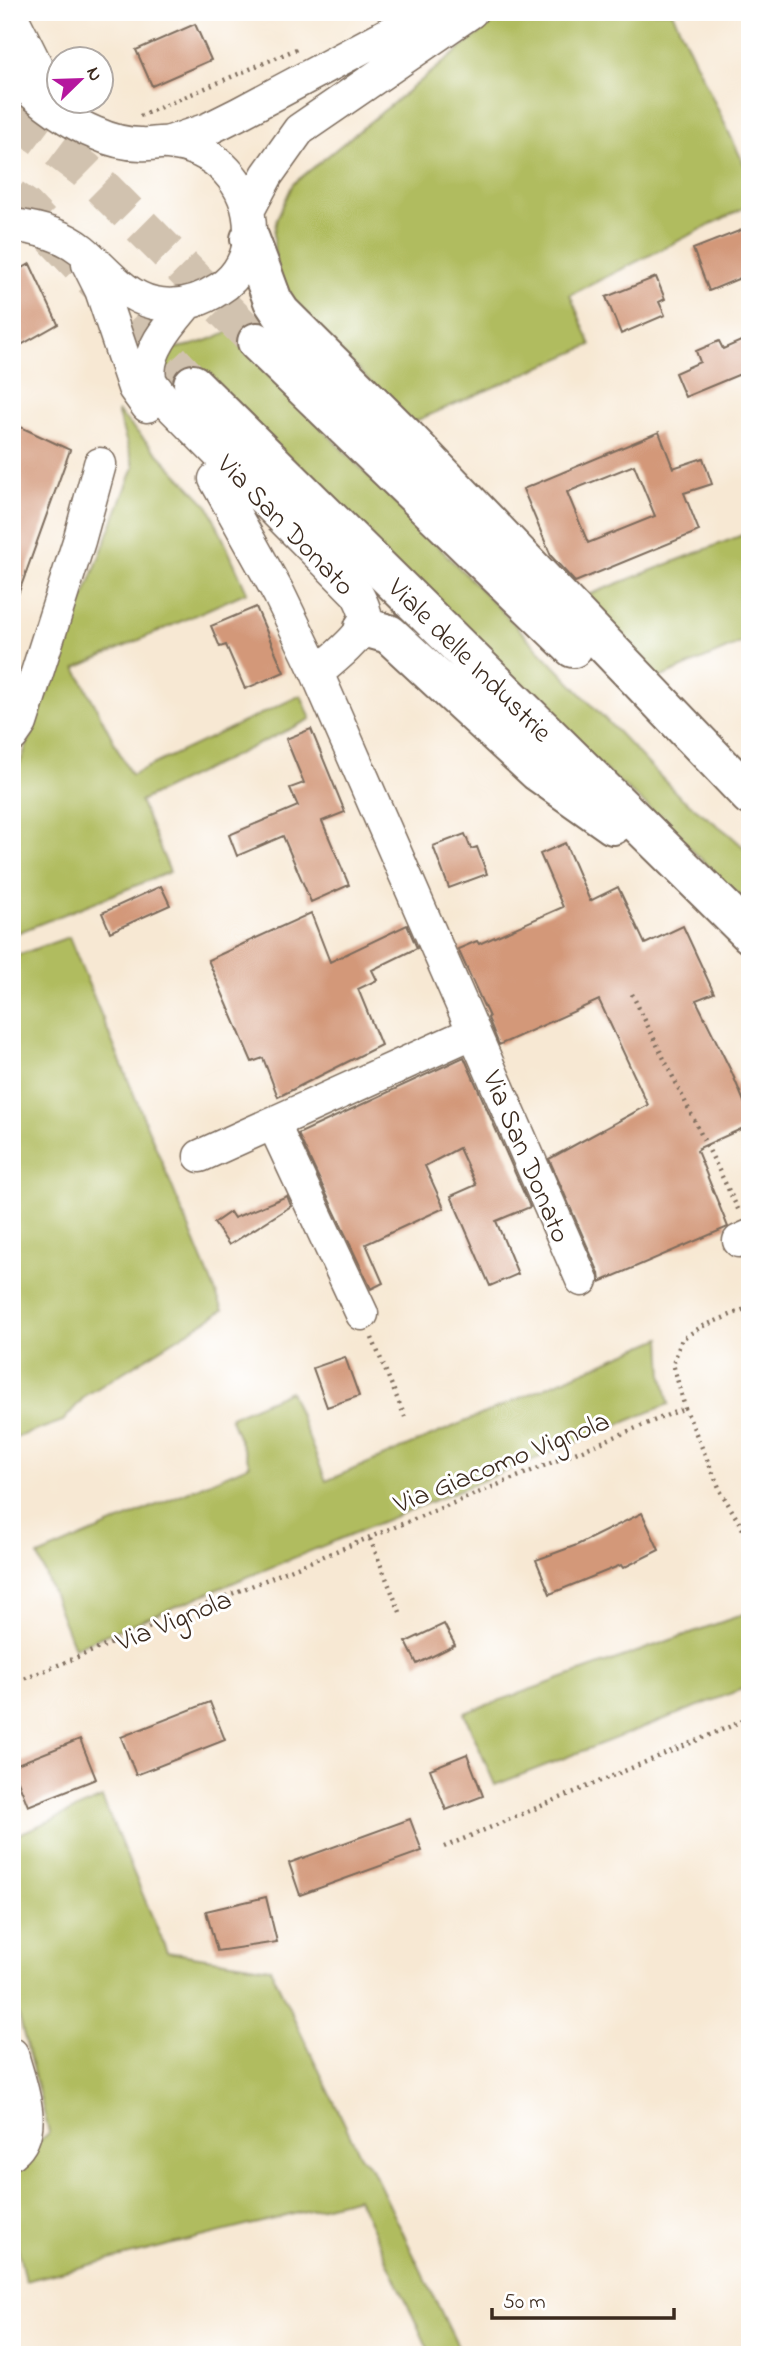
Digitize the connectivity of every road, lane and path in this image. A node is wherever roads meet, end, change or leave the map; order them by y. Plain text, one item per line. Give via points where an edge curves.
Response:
1 (429, 12) edge
2 (471, 12) edge
3 (12, 17) edge
4 (307, 44) dead end
5 (12, 75) edge
6 (46, 85) edge
7 (46, 103) edge
8 (65, 116) edge
9 (133, 118) dead end
10 (167, 143) junction
11 (249, 224) junction
12 (17, 229) edge
13 (81, 249) junction
14 (187, 304) junction
15 (257, 342) tunnel mouth
16 (192, 384) tunnel mouth
17 (100, 464) dead end
18 (215, 479) junction
19 (364, 627) junction
20 (317, 673) junction
21 (12, 736) edge
22 (750, 796) edge
23 (750, 820) edge
24 (709, 894) junction
25 (750, 934) edge
26 (632, 994) dead end
27 (474, 1032) junction
28 (273, 1123) junction
29 (200, 1156) dead end
30 (744, 1232) edge
31 (582, 1280) dead end
32 (750, 1307) edge
33 (362, 1314) joint
34 (685, 1408) junction
35 (405, 1417) dead end
36 (370, 1538) junction
37 (750, 1541) edge
38 (334, 1553) joint
39 (400, 1612) dead end
40 (12, 1684) edge
41 (750, 1718) edge
42 (444, 1847) dead end
43 (12, 2054) edge
44 (12, 2152) edge

1 - 10 street via 228,119
2 - 11 street via 299,130 267,175
3 - 6 street
4 - 9 path
5 - 7 street
8 - 10 street via 106,138 140,145
10 - 11 street via 211,157 225,167 237,181
11 - 14 street via 247,255 237,272 223,287
11 - 22 main road via 281,313
12 - 13 street via 55,234
13 - 14 street via 138,297 154,303
13 - 18 street, Viale delle Industrie via 101,290 134,387 161,423
14 - 19 street, Via San Donato via 150,361 150,380 357,594 366,617
15 - 23 main road
16 - 24 main road, Viale delle Industrie
17 - 21 street via 21,723
18 - 19 street, Viale delle Industrie
18 - 20 street, Via San Donato
19 - 20 street, Via San Donato
19 - 24 main road via 389,634 538,772
20 - 27 street, Via San Donato
24 - 25 main road, Viale delle Industrie
26 - 30 path
27 - 28 street
27 - 31 street, Via San Donato
28 - 29 street
28 - 33 street
32 - 34 path via 682,1339 673,1364
33 - 35 path
34 - 36 path, Via Giacomo Vignola
34 - 37 path via 721,1492
36 - 38 path, Via Giacomo Vignola
36 - 39 path
38 - 40 path, Via Vignola
41 - 42 path
43 - 44 street via 27,2118 26,2130

